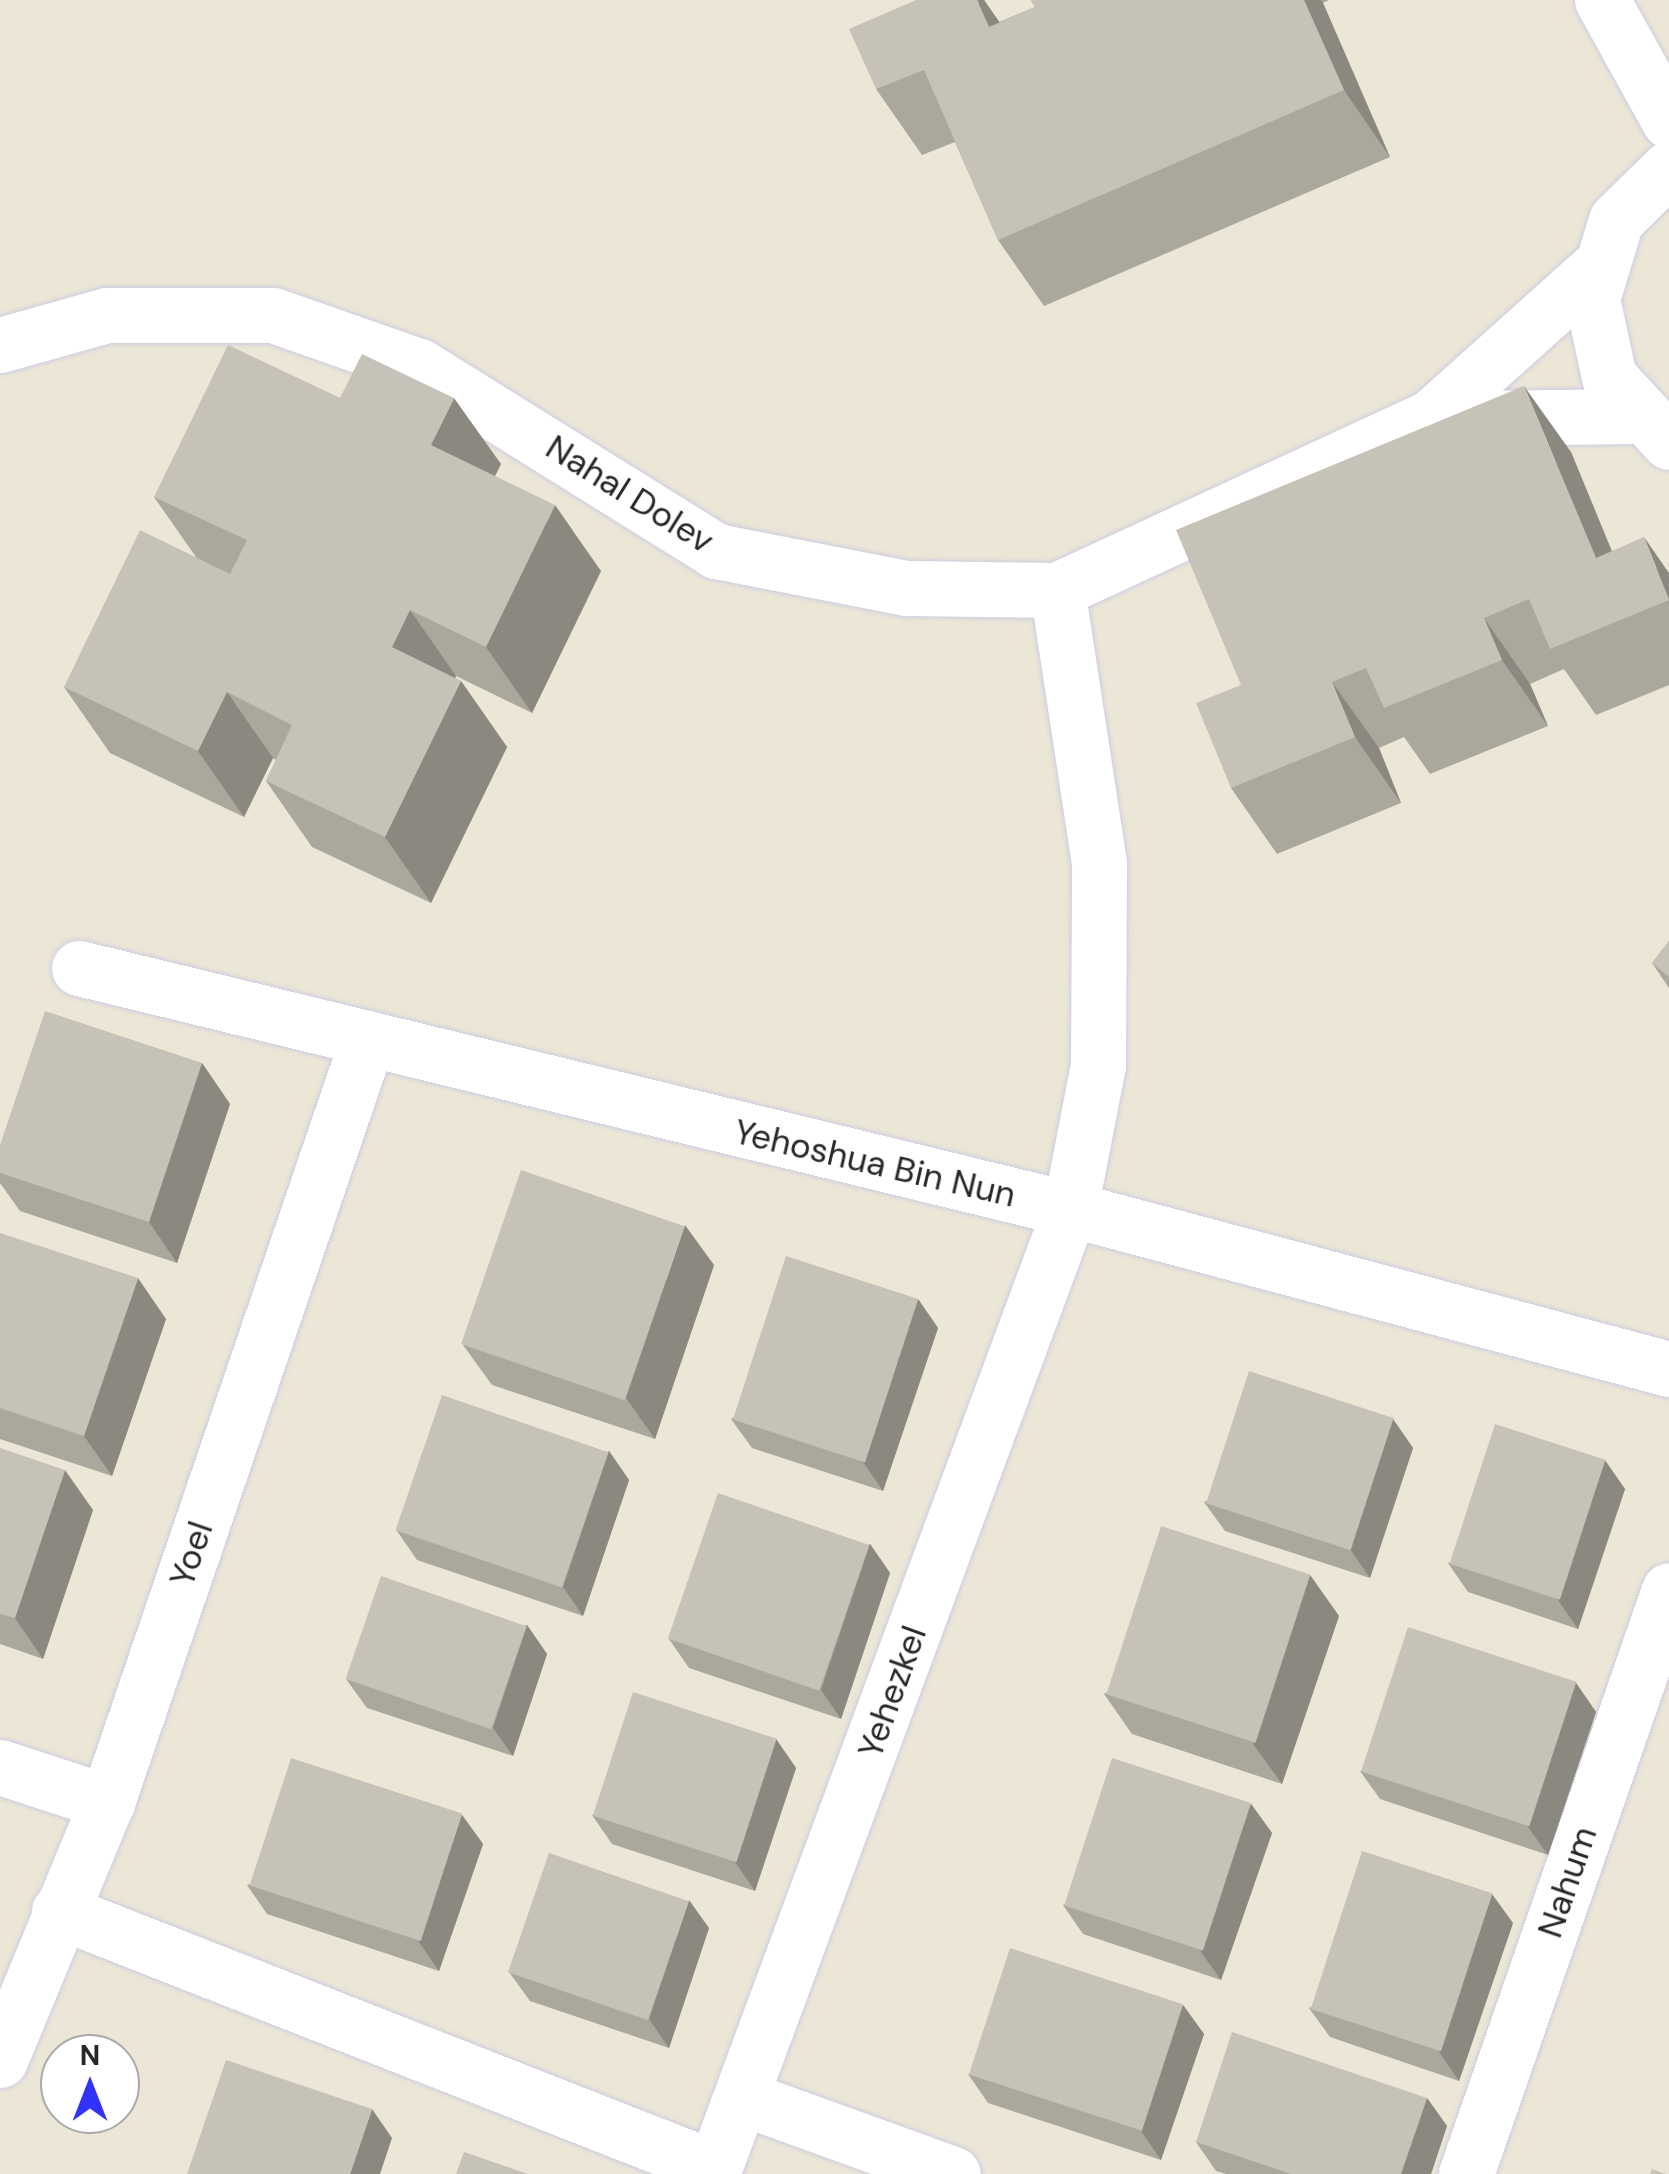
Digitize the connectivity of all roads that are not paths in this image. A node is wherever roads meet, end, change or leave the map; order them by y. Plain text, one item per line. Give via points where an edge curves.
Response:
1 (1602, 0) edge
2 (1669, 121) edge
3 (1669, 168) edge
4 (1595, 270) junction
5 (0, 345) edge
6 (1430, 418) junction
7 (1653, 429) edge
8 (1057, 590) junction
9 (79, 968) dead end
10 (366, 1041) junction
11 (1070, 1209) junction
12 (1669, 1369) edge
13 (1669, 1590) edge
14 (0, 1767) edge
15 (107, 1802) junction
16 (59, 1912) junction
17 (0, 2060) edge
18 (743, 2098) junction
19 (713, 2171) edge
20 (952, 2174) edge
21 (1466, 2174) edge

1 - 2 street
3 - 4 street via 1630,201
4 - 6 street, Nahal Dolev
4 - 7 street via 1598,351
5 - 8 street, Nahal Dolev via 107,316 273,316 419,366 716,551 888,586
6 - 7 street, Nahal Dolev
6 - 8 street, Nahal Dolev
8 - 11 street, Yehezkel via 1098,863 1098,1064
9 - 10 street, Yehoshua Bin Nun
10 - 11 street, Yehoshua Bin Nun
10 - 15 street, Yoel
11 - 12 street, Yehoshua Bin Nun
11 - 18 street, Yehezkel
13 - 21 street, Nahum
14 - 15 street
15 - 16 street, Yoel
16 - 17 street, Yoel
16 - 19 street
18 - 19 street, Yehezkel
18 - 20 street

